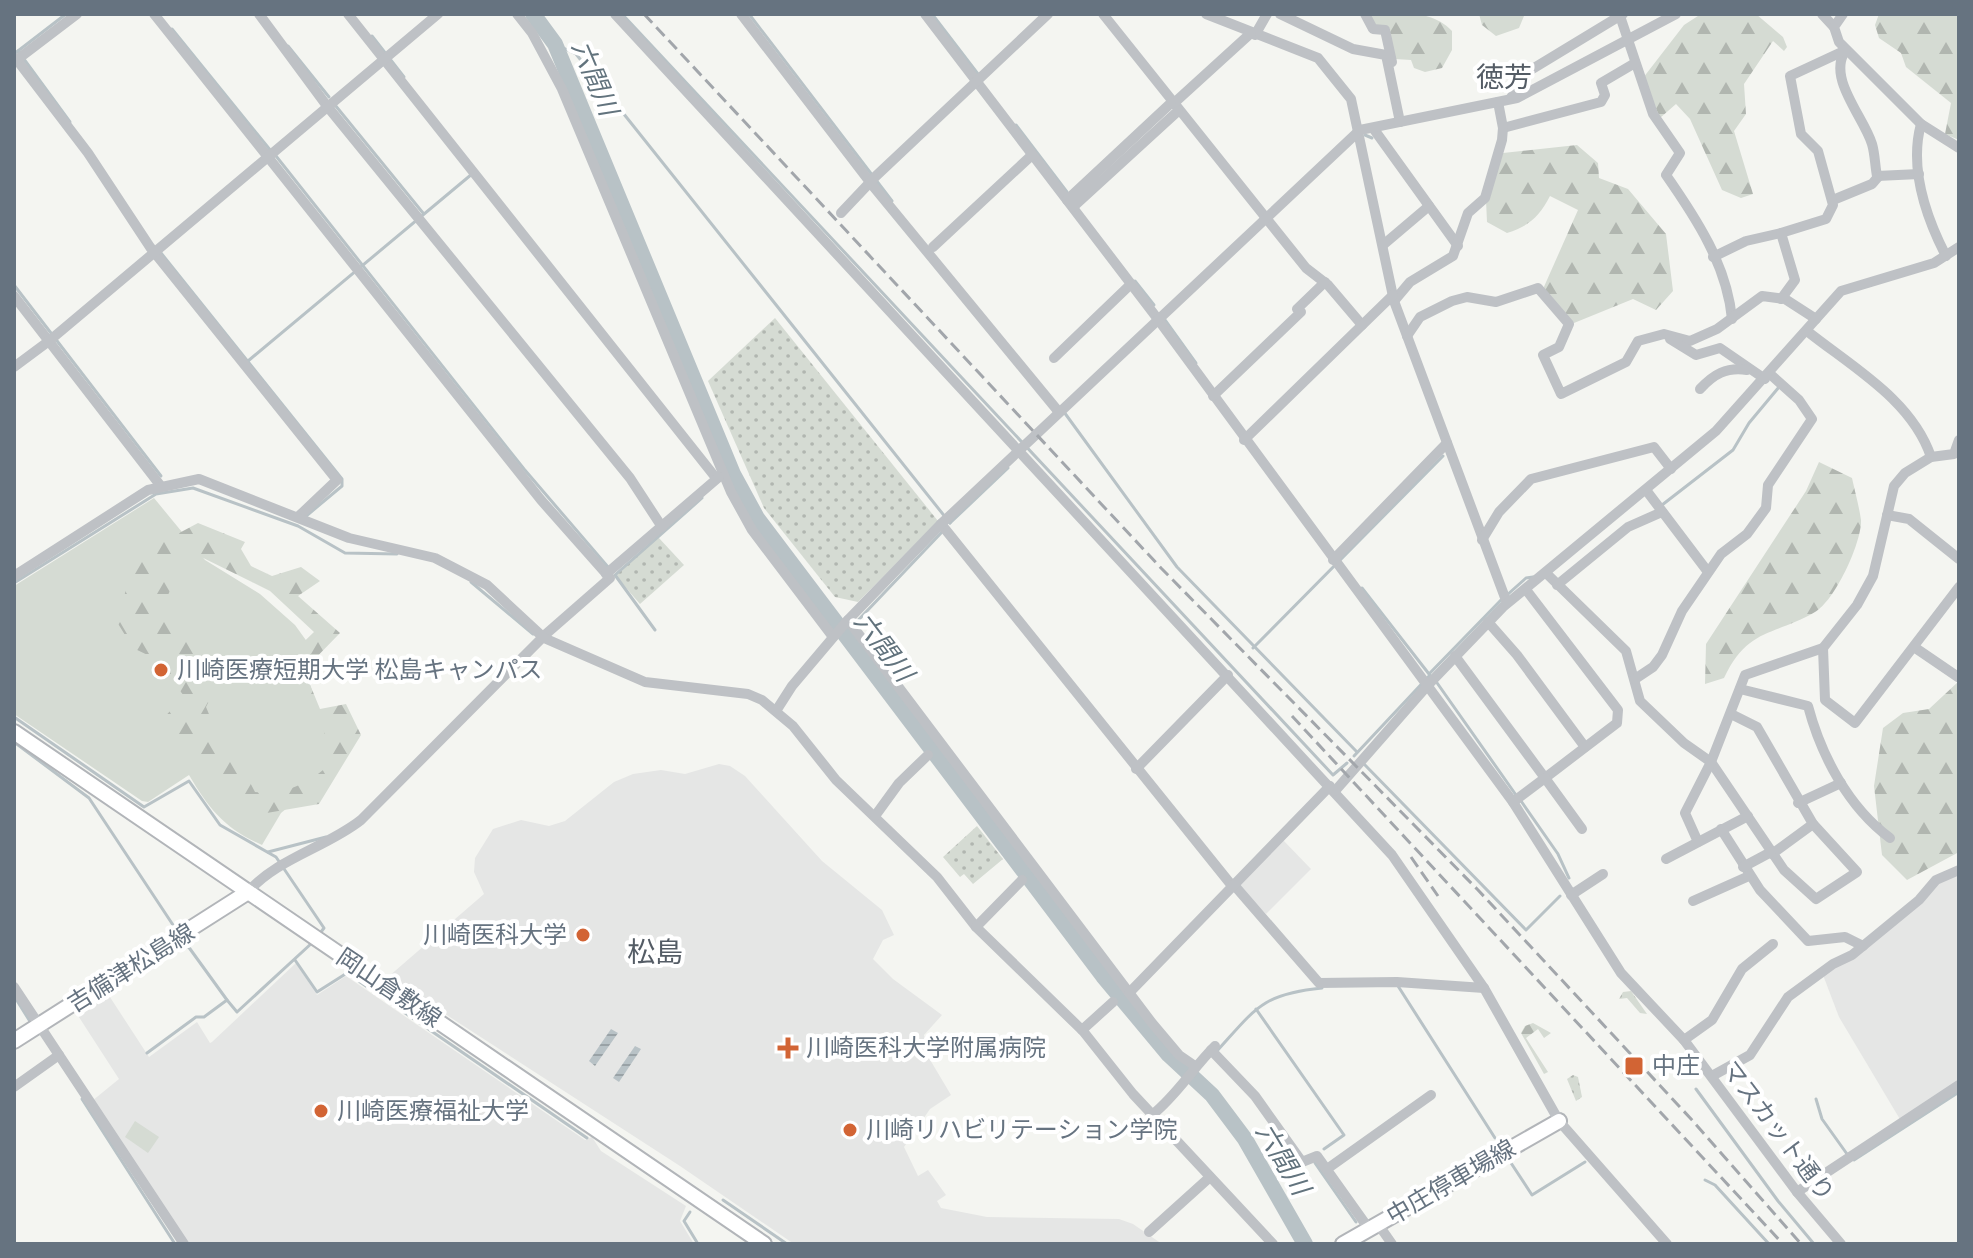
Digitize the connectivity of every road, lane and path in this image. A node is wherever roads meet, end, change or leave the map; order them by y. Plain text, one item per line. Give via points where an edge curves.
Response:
1 (77, 14) edge
2 (154, 14) edge
3 (259, 14) edge
4 (348, 14) edge
5 (438, 14) edge
6 (517, 14) edge
7 (615, 14) edge
8 (741, 14) edge
9 (925, 14) edge
10 (1048, 14) edge
11 (1103, 14) edge
12 (1206, 14) edge
13 (1267, 14) edge
14 (1280, 14) edge
15 (1365, 14) edge
16 (1676, 14) edge
17 (1822, 14) edge
18 (1843, 14) edge
19 (1622, 15) edge
20 (1834, 27) junction
21 (1253, 34) junction
22 (1630, 38) junction
23 (1846, 50) junction
24 (386, 56) junction
25 (19, 59) edge
26 (1635, 63) junction
27 (979, 78) junction
28 (1510, 99) junction
29 (1498, 102) junction
30 (327, 106) junction
31 (1174, 106) junction
32 (1402, 121) junction
33 (1921, 124) junction
34 (1373, 128) junction
35 (1503, 128) junction
36 (1360, 130) junction
37 (1959, 148) edge
38 (271, 154) junction
39 (1032, 155) junction
40 (1919, 174) junction
41 (1878, 177) junction
42 (873, 179) junction
43 (1833, 200) junction
44 (1073, 201) junction
45 (1429, 206) junction
46 (841, 213) dead end
47 (1267, 216) junction
48 (1781, 233) junction
49 (1383, 245) junction
50 (1458, 246) junction
51 (933, 247) dead end
52 (157, 250) junction
53 (1954, 254) edge
54 (1713, 257) junction
55 (1325, 282) junction
56 (1131, 284) junction
57 (14, 296) edge
58 (1393, 298) junction
59 (1781, 299) junction
60 (1157, 318) junction
61 (1732, 319) junction
62 (1816, 319) junction
63 (1362, 325) junction
64 (1807, 331) junction
65 (1664, 334) junction
66 (1407, 336) junction
67 (53, 338) junction
68 (1054, 358) dead end
69 (14, 367) edge
70 (1753, 371) junction
71 (1767, 377) junction
72 (1700, 389) dead end
73 (1216, 393) junction
74 (1060, 409) junction
75 (1247, 437) junction
76 (1959, 440) edge
77 (1447, 443) junction
78 (1023, 448) junction
79 (1931, 457) junction
80 (1671, 469) junction
81 (721, 477) junction
82 (160, 485) junction
83 (1646, 490) junction
84 (1660, 509) junction
85 (1887, 515) junction
86 (302, 517) junction
87 (945, 524) junction
88 (662, 527) junction
89 (1482, 540) junction
90 (1959, 559) edge
91 (1336, 560) junction
92 (610, 571) junction
93 (1708, 572) junction
94 (1547, 574) junction
95 (14, 576) edge
96 (1557, 585) junction
97 (1959, 587) edge
98 (1527, 591) junction
99 (1504, 600) junction
100 (1488, 622) junction
101 (850, 623) junction
102 (835, 635) junction
103 (544, 638) junction
104 (1914, 647) junction
105 (1823, 648) junction
106 (1455, 656) junction
107 (1228, 675) junction
108 (1958, 677) edge
109 (1635, 679) junction
110 (1428, 680) junction
111 (1740, 689) junction
112 (776, 711) junction
113 (1731, 714) junction
114 (14, 732) edge
115 (1585, 747) junction
116 (928, 755) dead end
117 (1711, 762) junction
118 (1139, 767) junction
119 (1545, 778) junction
120 (1841, 783) junction
121 (1330, 786) junction
122 (1517, 799) junction
123 (1798, 803) junction
124 (875, 816) junction
125 (1748, 816) junction
126 (1813, 824) junction
127 (1582, 829) dead end
128 (1721, 829) junction
129 (1890, 838) dead end
130 (1698, 842) junction
131 (1772, 853) junction
132 (1666, 859) dead end
133 (1959, 870) edge
134 (1746, 872) junction
135 (1603, 874) dead end
136 (1022, 880) dead end
137 (1233, 884) junction
138 (248, 892) junction
139 (1571, 895) junction
140 (1693, 901) dead end
141 (976, 927) junction
142 (1773, 944) dead end
143 (1863, 946) junction
144 (14, 987) edge
145 (1484, 988) junction
146 (1127, 990) junction
147 (1113, 1002) dead end
148 (36, 1027) junction
149 (1082, 1030) junction
150 (1684, 1040) junction
151 (14, 1041) edge
152 (56, 1057) junction
153 (1194, 1067) junction
154 (1712, 1076) junction
155 (1959, 1085) edge
156 (14, 1087) edge
157 (1431, 1095) dead end
158 (1152, 1115) junction
159 (1559, 1121) junction
160 (1327, 1169) junction
161 (1210, 1177) junction
162 (1797, 1192) junction
163 (1373, 1226) junction
164 (1149, 1232) dead end
165 (184, 1244) edge
166 (764, 1244) edge
167 (1273, 1244) edge
168 (1343, 1244) edge
169 (1392, 1244) edge
170 (1667, 1244) edge
171 (1841, 1244) edge

1 - 25 street
2 - 38 street
3 - 30 street
4 - 24 street
5 - 24 street
6 - 81 street via 562,89
7 - 78 street
8 - 42 street
9 - 27 street, マスカット通り
10 - 27 street
11 - 31 street
12 - 21 street
13 - 21 street
14 - 32 street via 1353,49 1386,55
15 - 32 street via 1373,29 1385,30
16 - 22 street
17 - 20 street
18 - 20 street
19 - 22 street
19 - 28 street via 1529,71
20 - 23 street
21 - 31 street
21 - 36 street via 1318,58 1351,99
22 - 26 street
22 - 28 street
23 - 33 street
23 - 41 street via 1840,62 1842,80 1873,146
23 - 43 street via 1793,73 1788,82 1801,134 1818,151
24 - 30 street
24 - 81 street via 473,173
25 - 52 street
26 - 35 street via 1601,83 1601,102
26 - 54 street via 1653,114 1680,153 1666,175 1700,224
27 - 39 street, マスカット通り
27 - 42 street
28 - 29 street
29 - 32 street
29 - 35 street
30 - 38 street
30 - 88 street via 630,478
31 - 44 street
31 - 47 street
32 - 34 street
33 - 37 street
33 - 40 street
34 - 36 street
34 - 45 street
35 - 50 street via 1485,198 1468,213
36 - 47 street
36 - 49 street
38 - 52 street
38 - 92 street via 541,500
39 - 44 street, マスカット通り
39 - 51 street
40 - 41 street
40 - 53 street via 1933,230
41 - 43 street
42 - 46 street
42 - 74 street
43 - 48 street via 1826,219
44 - 56 street, マスカット通り
45 - 49 street
45 - 50 street
47 - 55 street via 1306,268
47 - 60 street
48 - 54 street via 1746,241
48 - 59 street via 1795,280
49 - 58 street
50 - 58 street via 1453,256
52 - 67 street
52 - 86 street via 337,480
53 - 62 street via 1841,291
54 - 61 street via 1728,291
55 - 63 street
55 - 73 street
56 - 60 street, マスカット通り
56 - 68 street
57 - 67 street
58 - 63 street
58 - 66 street
59 - 61 street via 1762,296
59 - 62 street
60 - 73 street, マスカット通り
60 - 74 street
61 - 65 street via 1690,341
62 - 64 street
63 - 75 street
64 - 71 street
64 - 79 street via 1894,400
65 - 66 street via 1638,341 1626,362 1561,394 1543,355 1559,347 1569,324 1538,288 1496,302 1467,297 1452,301 1420,317
65 - 70 street via 1696,355 1720,348
66 - 77 street
67 - 69 street
67 - 82 street
70 - 71 street
70 - 72 street via 1727,370
71 - 80 street
71 - 93 street via 1799,400 1812,419 1768,485 1766,508
73 - 75 street, マスカット通り
74 - 78 street
75 - 91 street, マスカット通り
76 - 79 street via 1954,454
77 - 89 street
77 - 91 street
78 - 87 street
78 - 107 street
79 - 85 street via 1894,486
80 - 83 street
80 - 89 street via 1654,447 1531,479 1499,512
81 - 88 street
81 - 102 street via 752,530
82 - 86 street via 199,479
82 - 95 street
83 - 84 street
83 - 94 street
84 - 93 street
84 - 96 street via 1628,527
85 - 90 street via 1909,519
85 - 105 street via 1873,576
86 - 103 street via 349,538 435,558 473,576
87 - 101 street
87 - 118 street
88 - 92 street
89 - 99 street
91 - 110 street, マスカット通り
92 - 103 street via 610,578
93 - 109 street via 1662,655
94 - 96 street
94 - 98 street
96 - 109 street via 1626,651
97 - 104 street
98 - 99 street
98 - 115 street via 1618,710 1617,723
99 - 100 street
100 - 106 street
100 - 115 street
101 - 102 street
101 - 146 street
102 - 112 street
103 - 112 street via 645,682 748,694
103 - 138 street via 361,820
104 - 105 street via 1855,723 1825,700
104 - 108 street
105 - 111 street via 1745,675
106 - 110 street
106 - 119 street
107 - 118 street
107 - 121 street
109 - 117 street via 1640,701
110 - 121 street via 1361,761
110 - 122 street, マスカット通り
111 - 113 street
111 - 120 street via 1808,706
112 - 124 street
113 - 117 street
113 - 123 street via 1757,727
114 - 138 main road, 岡山倉敷線
115 - 119 street
116 - 124 street
117 - 125 street
117 - 130 street via 1685,813
118 - 137 street
119 - 122 street
119 - 127 street
120 - 123 street
120 - 129 street via 1873,826
121 - 137 street
121 - 145 street via 1392,855
122 - 139 street, マスカット通り
123 - 126 street
124 - 141 street via 937,877
125 - 128 street
125 - 131 street
126 - 131 street
126 - 131 street via 1857,872 1816,899
128 - 130 street
128 - 134 street
130 - 132 street
131 - 134 street
133 - 143 street via 1936,880
134 - 140 street
134 - 143 street via 1808,941 1845,937
135 - 139 street
136 - 141 street
137 - 145 street via 1319,983
137 - 146 street
138 - 148 main road, 吉備津松島線
138 - 166 main road, 岡山倉敷線
139 - 150 street, マスカット通り via 1621,973
141 - 149 street
142 - 150 street via 1742,969 1712,1020
143 - 154 street via 1788,997 1750,1055
144 - 148 street
145 - 159 street
146 - 153 street
147 - 149 street
148 - 151 main road, 吉備津松島線
148 - 152 street
149 - 158 street
150 - 154 street, マスカット通り
152 - 156 street
152 - 165 street
153 - 158 street via 1176,1095
153 - 160 street via 1214,1050 1302,1162 1317,1156
154 - 162 street, マスカット通り
155 - 162 street
157 - 160 street
158 - 161 street
159 - 163 main road, 中庄停車場線
159 - 170 street
160 - 163 street
161 - 164 street
161 - 167 street
162 - 171 street, マスカット通り
163 - 168 main road, 中庄停車場線
163 - 169 street

